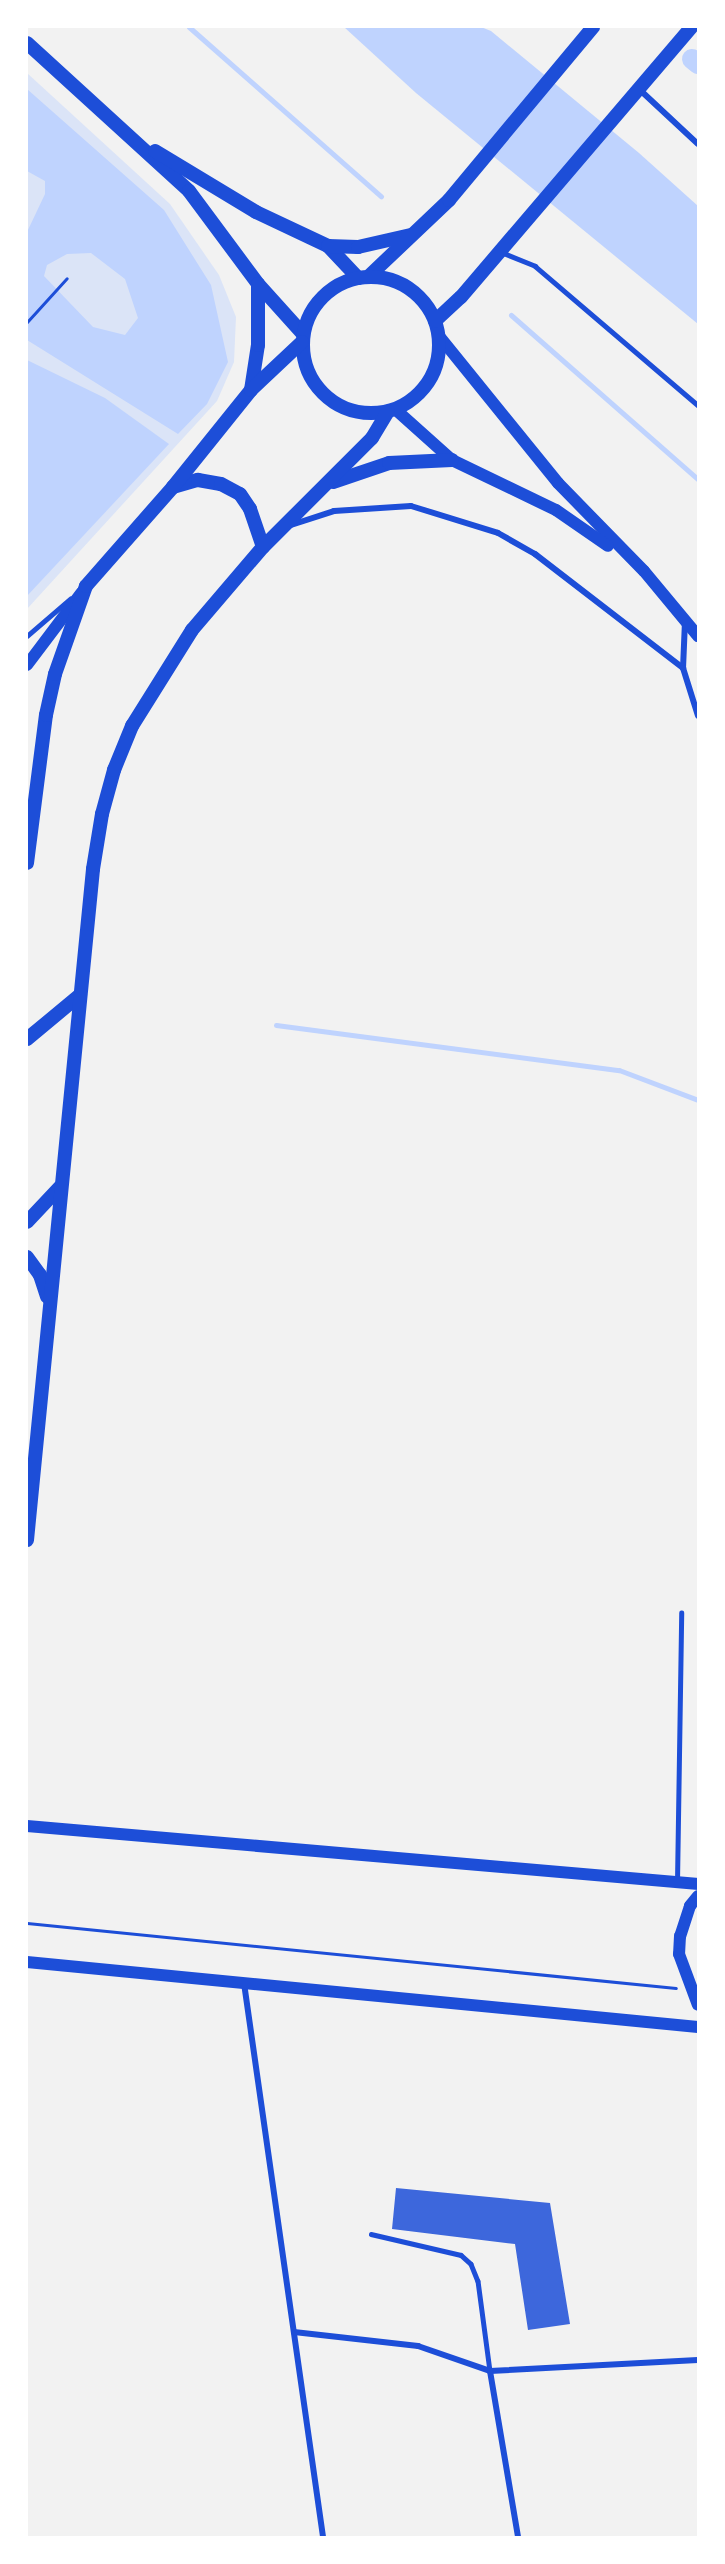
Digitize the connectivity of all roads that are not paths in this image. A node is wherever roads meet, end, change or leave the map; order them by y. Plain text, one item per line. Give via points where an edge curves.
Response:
1 (593, 27) edge
2 (692, 27) edge
3 (27, 43) edge
4 (637, 88) junction
5 (130, 136) junction
6 (698, 144) edge
7 (413, 235) junction
8 (328, 246) junction
9 (503, 246) junction
10 (363, 277) junction
11 (258, 284) junction
12 (435, 321) junction
13 (439, 336) junction
14 (303, 338) junction
15 (251, 390) junction
16 (698, 405) edge
17 (392, 410) junction
18 (452, 460) junction
19 (328, 483) junction
20 (173, 487) junction
21 (287, 526) junction
22 (263, 547) junction
23 (644, 571) junction
24 (86, 586) junction
25 (685, 621) junction
26 (27, 636) edge
27 (698, 636) edge
28 (27, 664) edge
29 (683, 668) junction
30 (698, 716) edge
31 (27, 863) edge
32 (80, 995) junction
33 (27, 1039) edge
34 (60, 1187) junction
35 (27, 1222) edge
36 (27, 1257) edge
37 (49, 1305) junction
38 (27, 1540) edge
39 (681, 1612) dead end
40 (27, 1826) edge
41 (676, 1882) junction
42 (698, 1884) edge
43 (698, 1896) edge
44 (27, 1962) edge
45 (244, 1983) junction
46 (698, 2005) edge
47 (698, 2027) edge
48 (371, 2234) dead end
49 (294, 2332) junction
50 (698, 2360) edge
51 (490, 2371) junction
52 (322, 2537) edge
53 (518, 2537) edge

1 - 7 main road via 449,200
2 - 4 main road
3 - 5 main road
4 - 6 street
4 - 9 main road
5 - 8 main road via 256,212
5 - 11 main road via 189,191
7 - 8 main road via 358,248
7 - 10 main road
8 - 10 main road
9 - 12 main road
9 - 16 lane via 535,266
10 - 12 main road via 396,281 420,297
10 - 14 main road via 338,285 322,298 310,314
11 - 14 main road
11 - 15 main road via 258,345
12 - 13 main road
13 - 17 main road via 438,359 430,380 415,398
13 - 23 main road via 578,506
14 - 15 main road
14 - 17 main road via 306,367 319,390 338,405 355,411
15 - 20 main road
17 - 18 main road
17 - 19 main road via 372,438
18 - 19 main road via 389,464
18 - 23 main road via 556,510
19 - 21 main road
20 - 22 main road via 198,480 221,484 240,494 250,509
20 - 24 main road
21 - 22 main road
21 - 29 street via 334,512 411,506 498,533 535,554
22 - 32 main road via 192,630 154,687 118,759 102,814
23 - 25 main road
24 - 26 lane
24 - 28 main road
24 - 31 main road via 55,674 46,715
25 - 27 main road
25 - 29 street
29 - 30 street
32 - 33 main road
32 - 34 main road
34 - 35 main road
34 - 37 main road
36 - 37 main road via 40,1275
37 - 38 main road
39 - 41 lane
40 - 41 main road
41 - 42 main road
43 - 46 main road via 690,1906 680,1936 679,1954
44 - 45 main road
45 - 47 main road
45 - 49 street
48 - 51 lane via 461,2255 471,2264 478,2281
49 - 51 street via 418,2346
49 - 52 street
50 - 51 street
51 - 53 street

